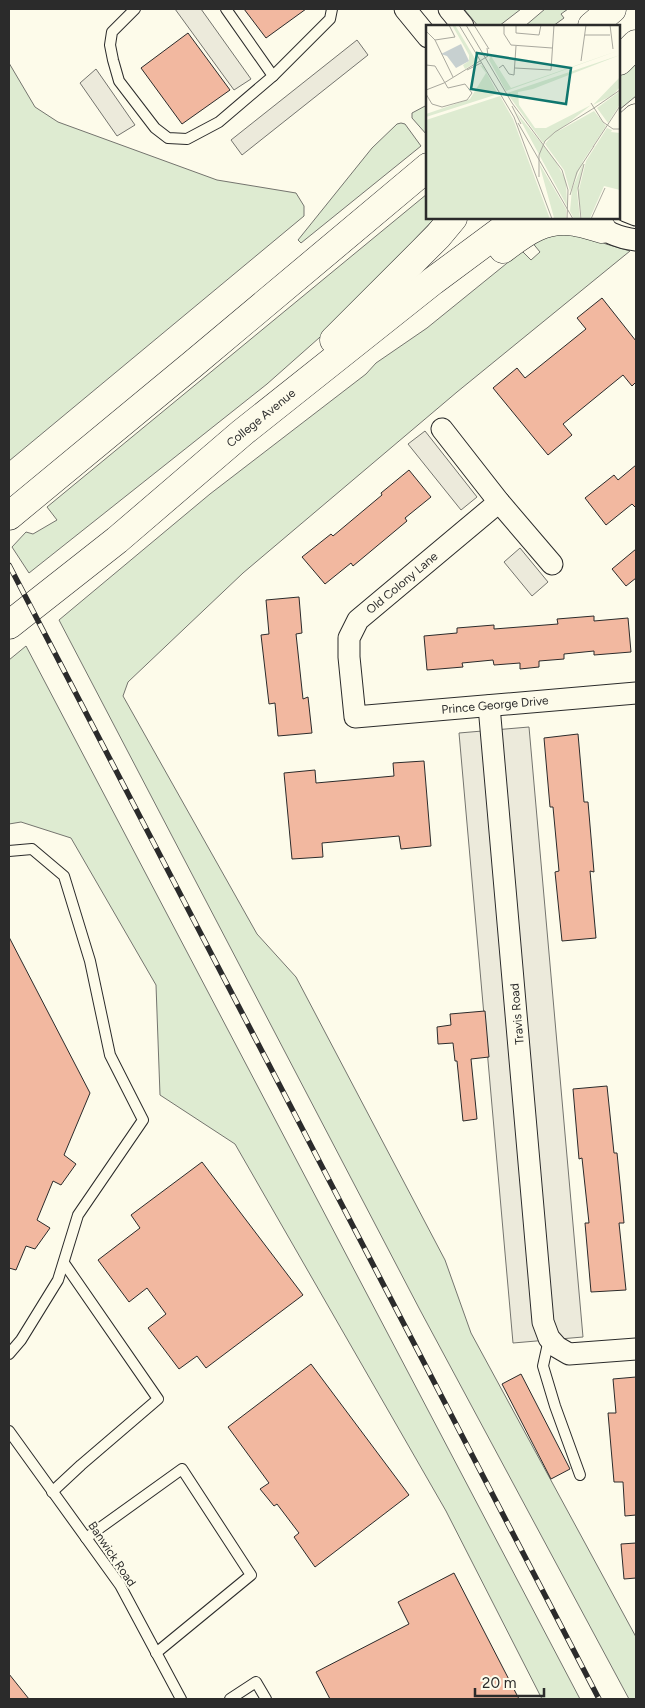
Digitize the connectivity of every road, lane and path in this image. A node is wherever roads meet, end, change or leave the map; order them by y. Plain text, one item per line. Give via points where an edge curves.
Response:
1 (135, 9) edge
2 (226, 9) edge
3 (332, 9) edge
4 (405, 9) edge
5 (449, 9) edge
6 (612, 9) edge
7 (462, 25) edge
8 (593, 25) edge
9 (426, 35) edge
10 (636, 44) edge
11 (620, 60) edge
12 (273, 76) junction
13 (636, 118) edge
14 (620, 132) edge
15 (636, 141) edge
16 (426, 169) edge
17 (636, 199) edge
18 (620, 206) edge
19 (636, 215) edge
20 (452, 219) edge
21 (517, 219) edge
22 (596, 223) edge
23 (636, 240) edge
24 (371, 330) junction
25 (442, 429) dead end
26 (243, 432) junction
27 (499, 502) junction
28 (9, 516) edge
29 (552, 564) dead end
30 (9, 625) edge
31 (636, 694) edge
32 (489, 706) junction
33 (355, 717) joint
34 (9, 850) edge
35 (64, 1262) junction
36 (546, 1330) junction
37 (636, 1349) edge
38 (9, 1354) edge
39 (9, 1431) edge
40 (580, 1475) dead end
41 (52, 1492) junction
42 (86, 1538) junction
43 (156, 1653) junction
44 (178, 1698) edge
45 (230, 1699) edge
46 (266, 1699) edge

1 - 12 lane via 112,32 110,45 119,81 155,128 168,138 187,139 219,122
2 - 12 lane
3 - 12 lane via 330,19
4 - 9 street
5 - 7 street
6 - 8 highway
10 - 11 highway
13 - 14 highway
15 - 17 highway via 623,168 626,185
16 - 28 highway
18 - 19 street
20 - 26 highway
21 - 24 highway, College Avenue
22 - 23 street via 624,239
22 - 24 highway via 551,222 530,229 433,304
24 - 26 highway, College Avenue
25 - 27 street
26 - 30 highway, College Avenue via 117,540
27 - 29 street
27 - 33 street, Old Colony Lane via 358,620 350,638 348,657
31 - 32 street, Prince George Drive
32 - 33 street, Prince George Drive
32 - 36 street, Travis Road
34 - 35 lane via 32,849 64,876 90,961 110,1055 143,1120 78,1215
35 - 38 lane via 58,1280
35 - 41 lane via 158,1399
36 - 37 street via 557,1347 569,1354
36 - 40 lane via 543,1366
39 - 41 lane, Banwick Road
41 - 42 lane, Banwick Road
42 - 43 lane, Banwick Road via 120,1585
42 - 43 lane via 182,1468 251,1575
43 - 44 lane, Banwick Road
45 - 46 lane via 256,1682

